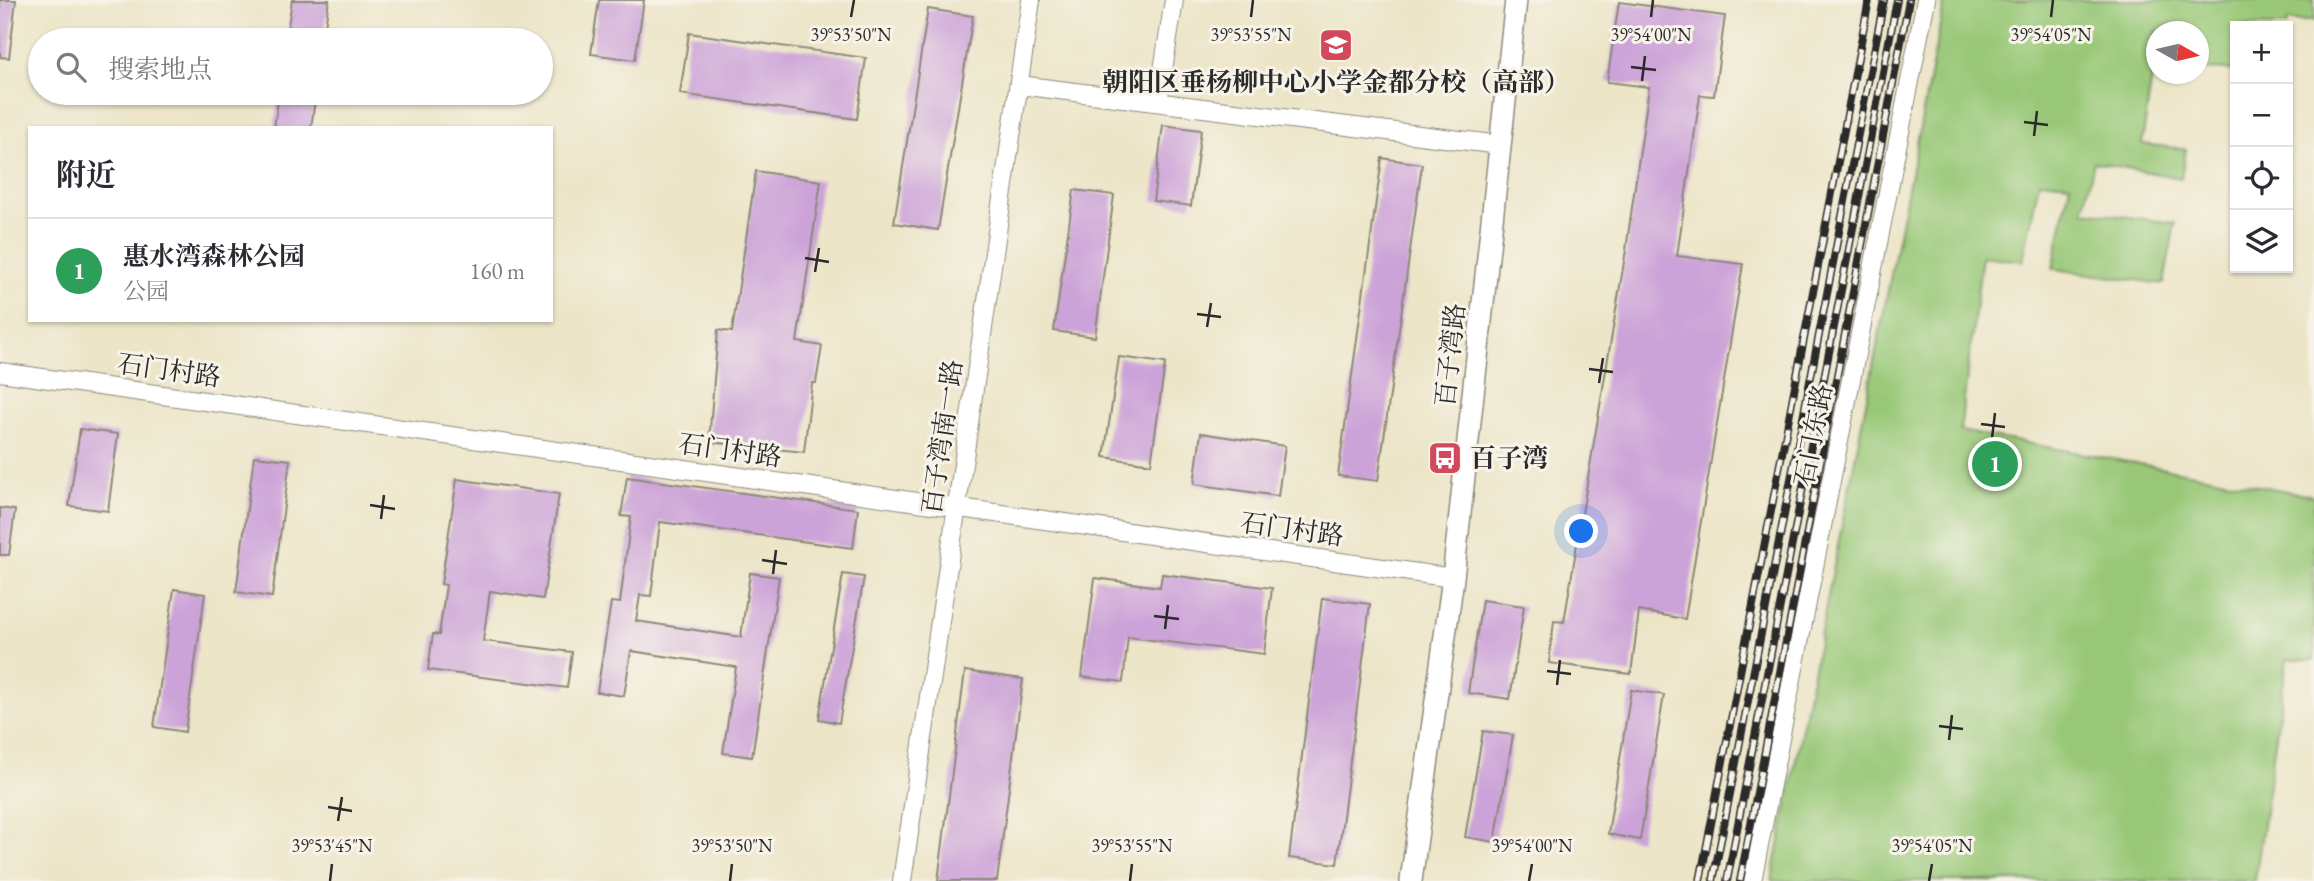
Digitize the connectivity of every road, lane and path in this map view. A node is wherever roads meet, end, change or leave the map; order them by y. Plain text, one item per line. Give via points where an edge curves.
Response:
1 (1031, 0) edge
2 (1174, 0) edge
3 (1516, 0) edge
4 (1926, 0) edge
5 (1019, 85) junction
6 (1158, 102) junction
7 (1500, 145) junction
8 (0, 372) edge
9 (958, 509) junction
10 (1453, 578) junction
11 (902, 881) edge
12 (1411, 881) edge
13 (1752, 881) edge

1 - 5 street, 百子湾南一路
2 - 6 street
3 - 7 street, 百子湾路
4 - 13 street, 石门东路
5 - 6 street
5 - 9 street, 百子湾南一路
6 - 7 street
7 - 10 street, 百子湾路
8 - 9 street, 石门村路
9 - 10 street, 石门村路
9 - 11 street, 百子湾南一路
10 - 12 street, 百子湾路

